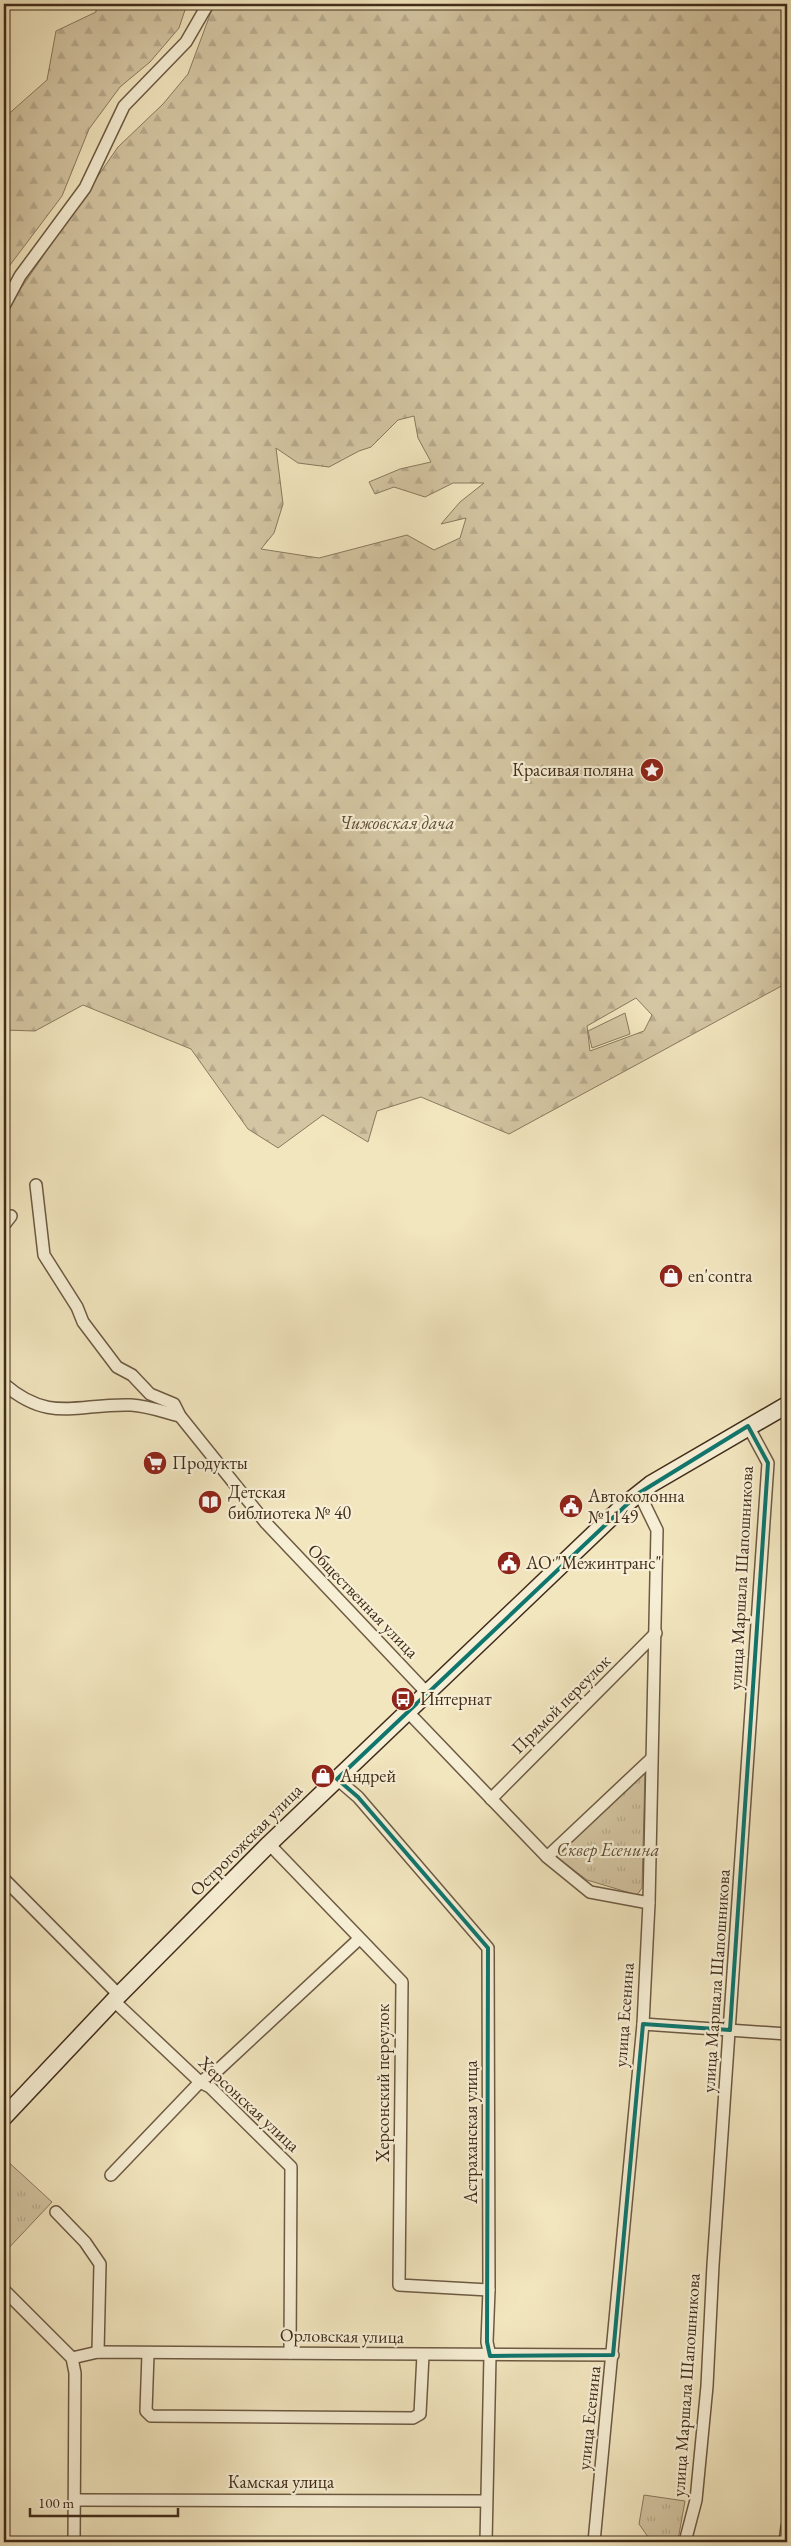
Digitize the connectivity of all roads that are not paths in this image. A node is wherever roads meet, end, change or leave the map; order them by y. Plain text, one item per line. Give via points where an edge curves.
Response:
1 (208, 4) edge
2 (4, 306) edge
3 (36, 1185) dead end
4 (4, 1384) edge
5 (787, 1405) edge
6 (180, 1416) junction
7 (748, 1426) junction
8 (639, 1493) junction
9 (656, 1634) junction
10 (427, 1693) junction
11 (407, 1711) junction
12 (651, 1760) junction
13 (337, 1779) junction
14 (491, 1799) junction
15 (269, 1844) junction
16 (548, 1857) junction
17 (4, 1879) edge
18 (649, 1902) junction
19 (359, 1940) junction
20 (117, 1998) junction
21 (643, 2024) junction
22 (730, 2030) junction
23 (787, 2034) edge
24 (200, 2082) junction
25 (4, 2117) edge
26 (111, 2175) dead end
27 (56, 2212) dead end
28 (4, 2290) edge
29 (490, 2290) junction
30 (98, 2352) junction
31 (290, 2353) junction
32 (148, 2354) junction
33 (423, 2355) junction
34 (613, 2355) junction
35 (490, 2356) junction
36 (72, 2358) junction
37 (76, 2500) junction
38 (486, 2501) junction
39 (787, 2527) edge
40 (74, 2542) edge
41 (486, 2542) edge
42 (594, 2542) edge
43 (685, 2542) edge
44 (785, 2542) edge

1 - 2 street via 186,42 124,106 85,188 20,276
3 - 6 street, Общественная улица via 44,1255 77,1307 82,1322 117,1367 132,1375 150,1394 174,1404
4 - 6 street via 35,1406 57,1410 131,1406
5 - 7 street, Острогожская улица
6 - 10 street, Общественная улица via 272,1530
7 - 8 street, Острогожская улица
7 - 22 street, улица Маршала Шапошникова via 768,1464
8 - 9 street, улица Есенина via 657,1530
8 - 10 street, Острогожская улица
9 - 12 street, улица Есенина
9 - 14 street, Прямой переулок
10 - 11 street, Острогожская улица
11 - 13 street, Острогожская улица
11 - 14 street
12 - 16 street
12 - 18 street, улица Есенина
13 - 15 street, Острогожская улица
13 - 29 street, Астраханская улица via 358,1797 488,1948
14 - 16 street
15 - 19 street, Херсонский переулок
15 - 20 street, Острогожская улица
16 - 18 street via 590,1892
17 - 20 street, Херсонская улица
18 - 21 street, улица Есенина
19 - 24 street via 218,2070
19 - 29 street, Херсонский переулок via 402,1982 399,2285
20 - 24 street, Херсонская улица
20 - 25 street, Острогожская улица
21 - 22 street
21 - 34 street, улица Есенина
22 - 23 street
22 - 43 street, улица Маршала Шапошникова via 707,2386 696,2500
24 - 26 street
24 - 31 street, Херсонская улица via 291,2167
27 - 30 street via 85,2242 100,2264
28 - 36 street
29 - 35 street, Астраханская улица via 487,2342
30 - 32 street, Орловская улица
30 - 36 street, Орловская улица
31 - 32 street, Орловская улица
31 - 33 street, Орловская улица
32 - 33 street via 146,2411 151,2416 413,2418 420,2414
33 - 35 street, Орловская улица
34 - 35 street, Орловская улица
34 - 42 street, улица Есенина
35 - 38 street, Астраханская улица
36 - 37 street via 75,2373
37 - 38 street, Камская улица
37 - 40 street
38 - 41 street, Астраханская улица
39 - 44 street

